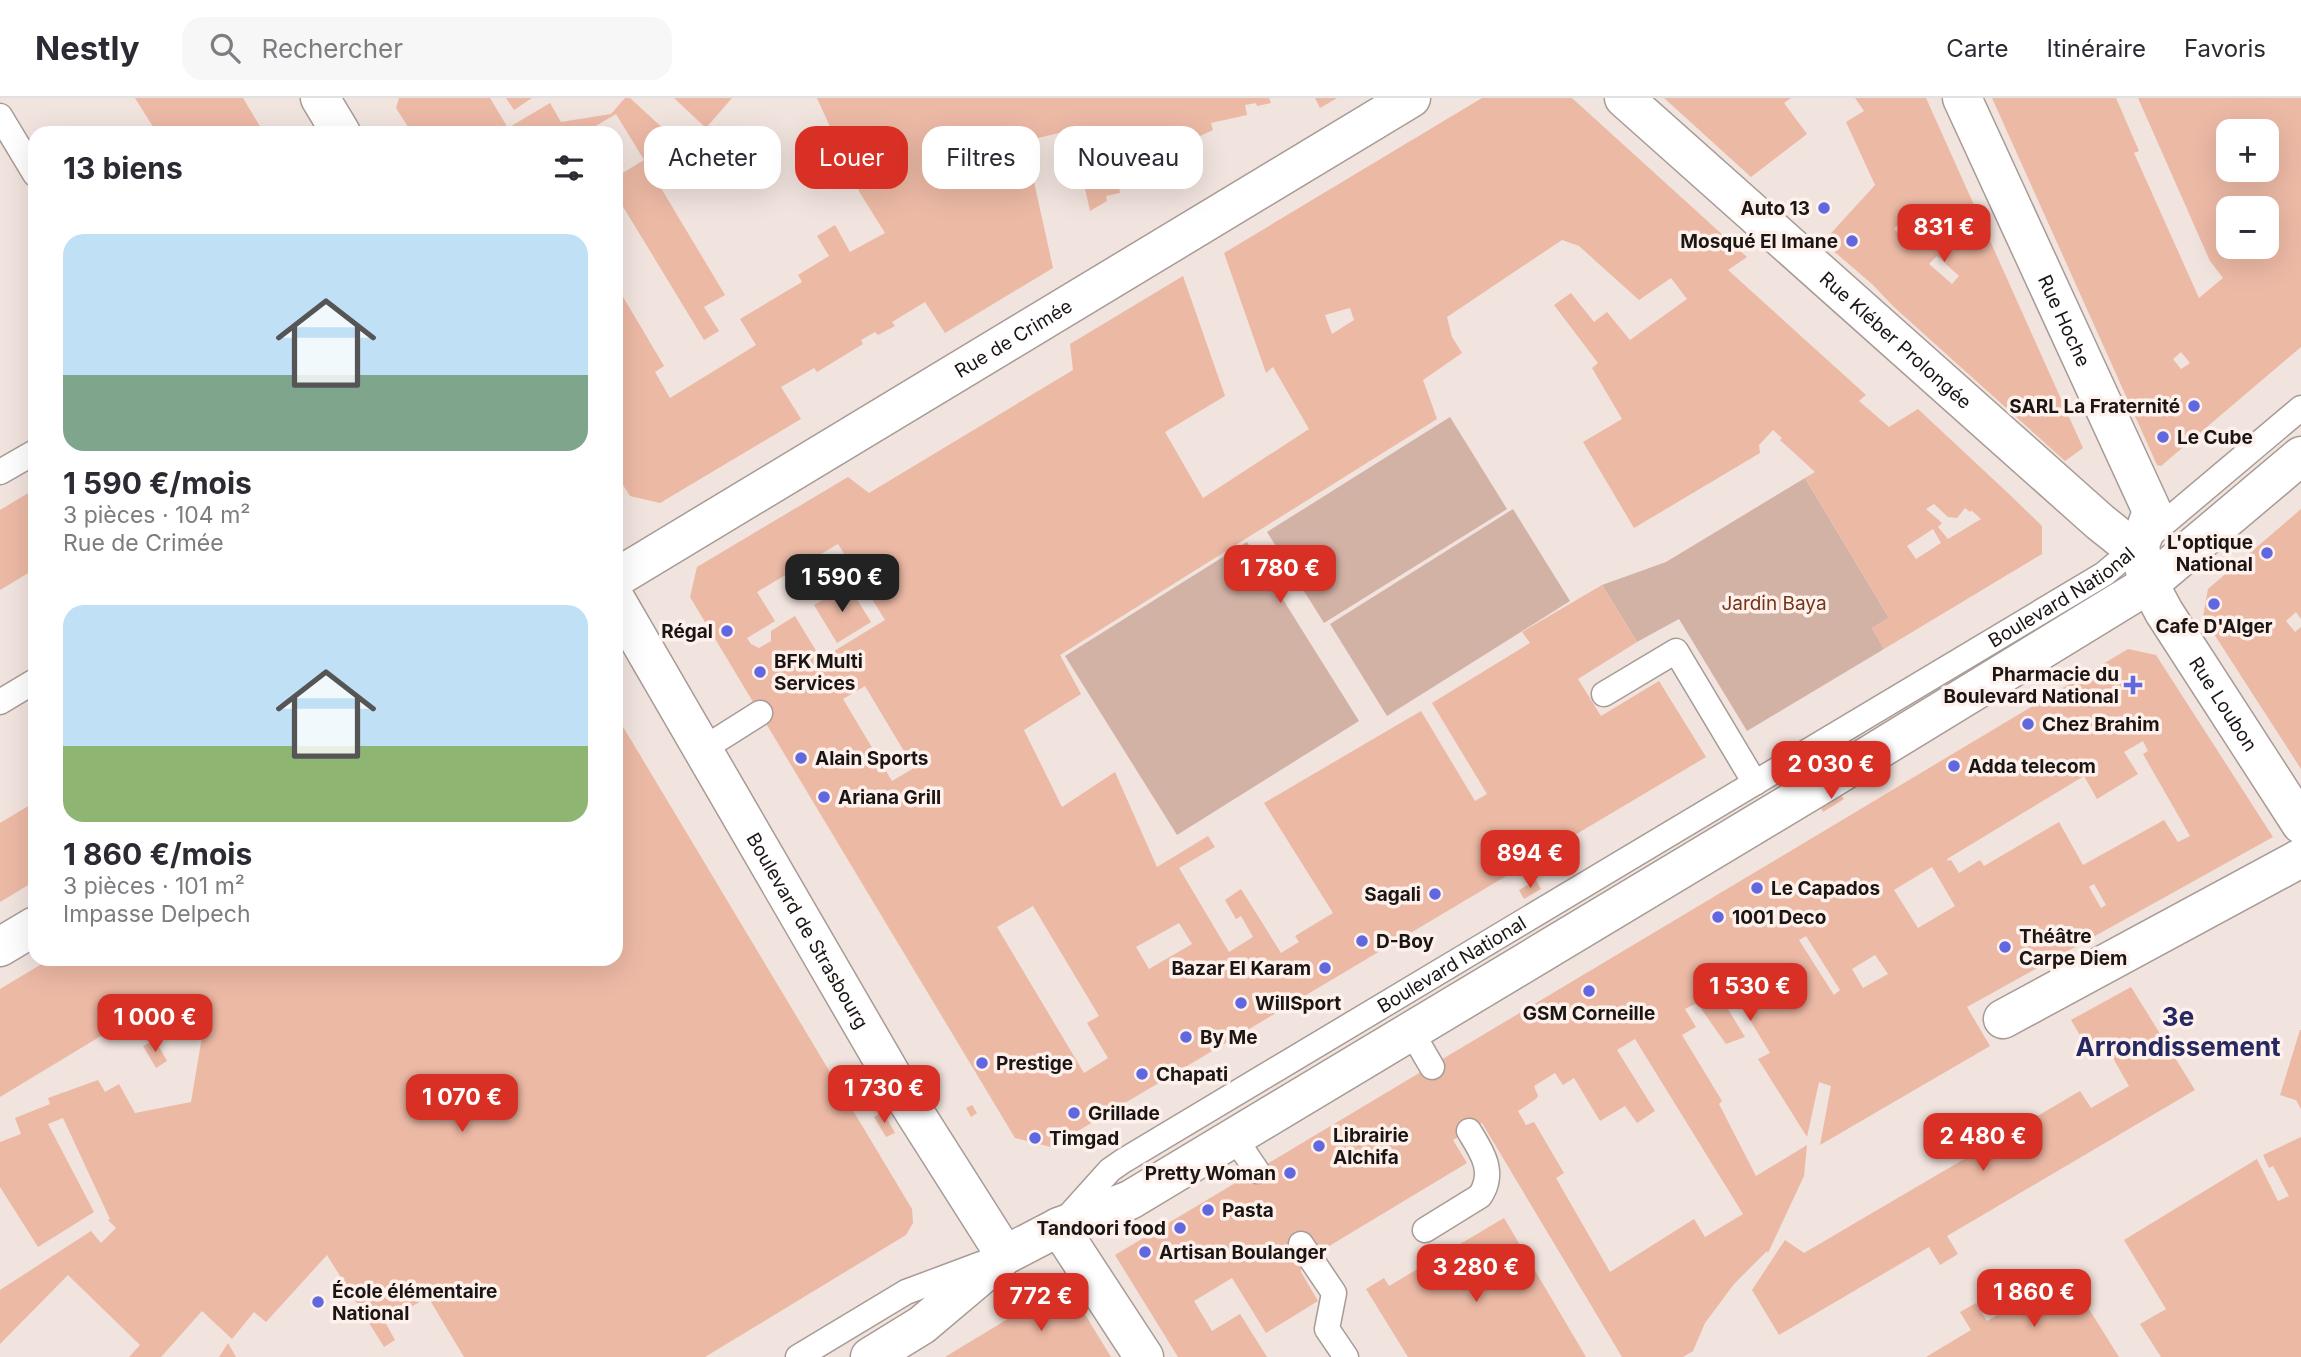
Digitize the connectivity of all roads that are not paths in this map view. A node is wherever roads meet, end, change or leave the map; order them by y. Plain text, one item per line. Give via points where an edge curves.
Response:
1 (320, 98) edge
2 (1410, 98) edge
3 (1624, 98) edge
4 (1962, 98) edge
5 (0, 116) edge
6 (337, 126) edge
7 (28, 162) edge
8 (2301, 408) edge
9 (28, 456) edge
10 (2301, 456) edge
11 (0, 472) edge
12 (2140, 545) junction
13 (623, 574) edge
14 (2149, 584) junction
15 (623, 612) edge
16 (28, 685) edge
17 (1604, 694) dead end
18 (0, 702) edge
19 (760, 713) dead end
20 (702, 749) junction
21 (1755, 783) junction
22 (2301, 824) edge
23 (2301, 859) edge
24 (28, 930) edge
25 (0, 947) edge
26 (2003, 1019) dead end
27 (1411, 1031) junction
28 (1432, 1067) dead end
29 (1469, 1130) dead end
30 (1234, 1137) junction
31 (1257, 1171) dead end
32 (1059, 1227) junction
33 (1425, 1230) dead end
34 (1301, 1244) dead end
35 (1005, 1255) junction
36 (798, 1357) edge
37 (870, 1357) edge
38 (1144, 1357) edge
39 (1346, 1357) edge

1 - 6 street
2 - 13 street, Rue de Crimée
3 - 12 street, Rue Kléber Prolongée via 2100,522 2120,538
4 - 12 street, Rue Hoche via 2152,511
5 - 7 lane
8 - 12 lane, Boulevard National
9 - 11 lane
10 - 14 street, Boulevard National
12 - 14 street, Rue Loubon
12 - 21 lane, Boulevard National via 2104,574
14 - 22 street, Rue Loubon
14 - 27 street, Boulevard National
15 - 20 street, Boulevard de Strasbourg
16 - 18 lane
17 - 21 lane via 1676,651
19 - 20 lane
20 - 35 street, Boulevard de Strasbourg via 899,1088
21 - 32 lane, Boulevard National via 1123,1161
23 - 26 street
24 - 25 street
27 - 28 lane
27 - 30 street, Boulevard National
29 - 33 lane via 1485,1157 1485,1188 1480,1196
30 - 31 lane
30 - 32 street, Boulevard National via 1130,1200
32 - 35 street, Boulevard National
32 - 38 street
34 - 39 lane via 1334,1293 1327,1329
35 - 36 lane, Boulevard National via 906,1292
35 - 37 street, Boulevard National via 922,1325

